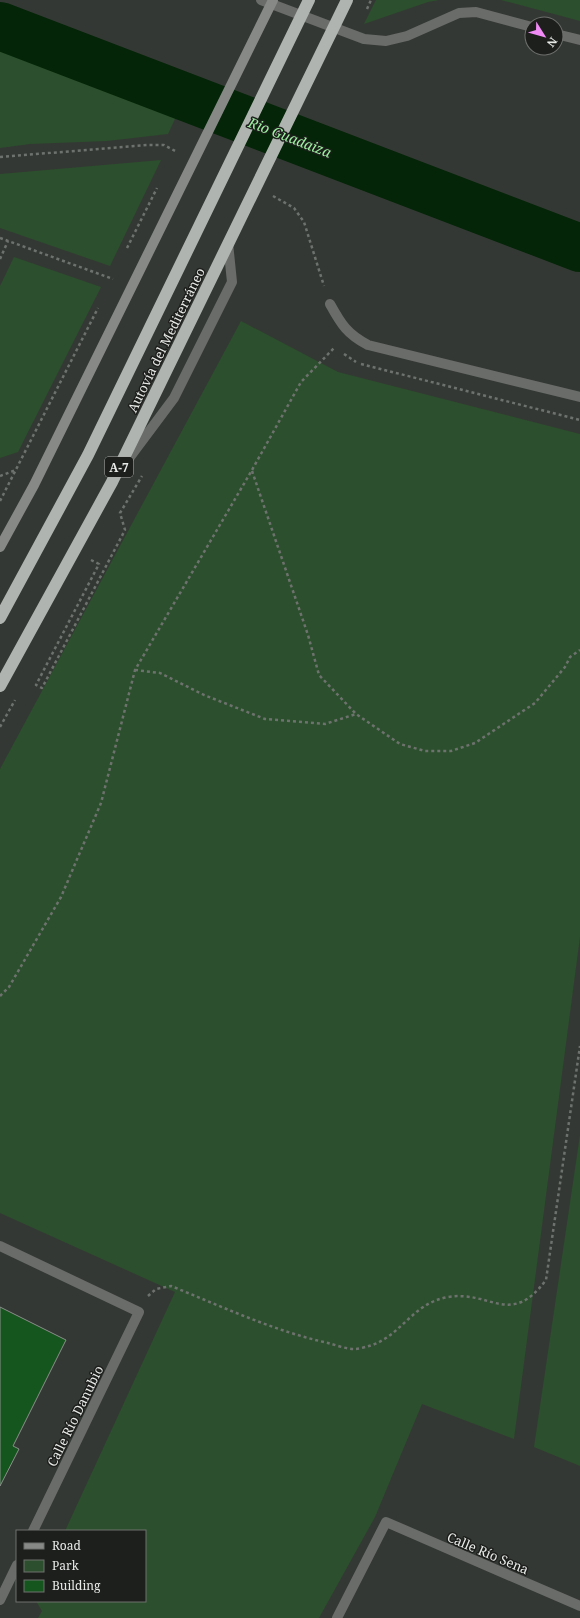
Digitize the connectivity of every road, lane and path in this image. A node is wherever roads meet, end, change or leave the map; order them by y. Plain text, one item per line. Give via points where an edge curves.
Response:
1 (261, 0) edge
2 (274, 0) edge
3 (309, 0) edge
4 (347, 0) edge
5 (524, 25) edge
6 (564, 36) edge
7 (580, 40) edge
8 (138, 225) dead end
9 (0, 238) edge
10 (8, 241) junction
11 (228, 243) junction
12 (126, 252) dead end
13 (0, 259) edge
14 (116, 272) dead end
15 (113, 279) junction
16 (109, 286) dead end
17 (330, 304) dead end
18 (98, 307) dead end
19 (335, 347) dead end
20 (580, 397) edge
21 (16, 470) junction
22 (252, 470) junction
23 (143, 473) dead end
24 (0, 476) edge
25 (112, 482) junction
26 (0, 501) edge
27 (0, 547) edge
28 (99, 564) dead end
29 (0, 618) edge
30 (580, 650) edge
31 (135, 670) junction
32 (0, 686) edge
33 (356, 714) junction
34 (0, 996) edge
35 (580, 1046) edge
36 (0, 1246) edge
37 (139, 1312) junction
38 (33, 1530) edge
39 (16, 1567) edge
40 (0, 1600) edge
41 (580, 1606) edge
42 (337, 1618) edge

1 - 5 street via 364,39 386,41 407,36 460,13 476,12
2 - 27 street via 37,478
3 - 29 highway, Autovía del Mediterráneo / A-7 via 88,455
4 - 11 highway, Autovía del Mediterráneo / A-7
6 - 7 street
8 - 12 path
9 - 10 path
10 - 13 path
10 - 15 path
11 - 25 highway, Autovía del Mediterráneo / A-7
11 - 25 street via 232,282 174,398
14 - 15 path
15 - 16 path
17 - 20 street via 344,328 368,345
18 - 21 path
19 - 22 path via 301,382
21 - 24 path
21 - 26 path
22 - 31 path
22 - 33 path via 320,675
23 - 28 path via 120,513 125,530 42,688 36,684
25 - 32 highway, Autovía del Mediterráneo / A-7
30 - 33 path via 570,657 535,703 475,743 451,750 424,751 400,744
31 - 33 path via 160,673 204,695 265,719 325,724
31 - 34 path via 101,803 61,898 9,987
35 - 37 path via 546,1280 537,1293 524,1302 509,1306 466,1296 447,1297 429,1303 411,1314 385,1339 370,1346 354,1349 270,1326 171,1286 150,1293
36 - 37 street
37 - 38 street, Calle Río Danubio
39 - 40 street
41 - 42 street, Calle Río Sena via 386,1522

